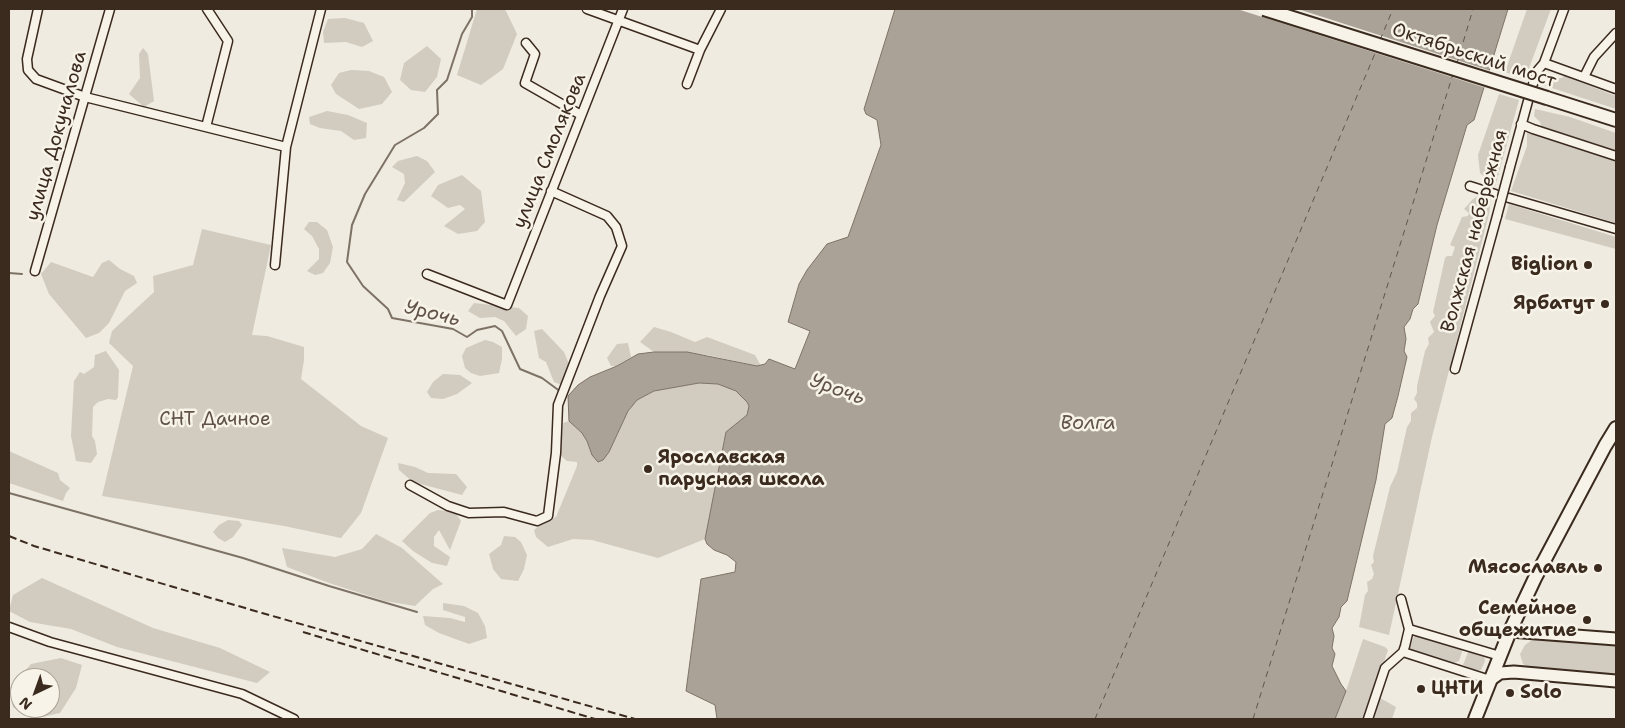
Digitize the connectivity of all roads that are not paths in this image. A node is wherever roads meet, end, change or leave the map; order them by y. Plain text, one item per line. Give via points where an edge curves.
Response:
1 (38, 9) edge
2 (110, 9) edge
3 (207, 9) edge
4 (321, 9) edge
5 (587, 9) edge
6 (623, 9) edge
7 (721, 9) edge
8 (1264, 9) edge
9 (1564, 9) edge
10 (618, 21) junction
11 (1616, 32) edge
12 (526, 43) dead end
13 (700, 50) junction
14 (1544, 63) junction
15 (1584, 77) junction
16 (687, 84) dead end
17 (1533, 84) dead end
18 (1616, 89) edge
19 (85, 97) junction
20 (1528, 101) dead end
21 (581, 115) junction
22 (1616, 120) edge
23 (1521, 124) junction
24 (206, 127) junction
25 (286, 147) junction
26 (1616, 156) edge
27 (1470, 186) dead end
28 (551, 191) junction
29 (1495, 194) dead end
30 (1509, 198) dead end
31 (1616, 229) edge
32 (275, 265) dead end
33 (36, 271) dead end
34 (427, 274) dead end
35 (1454, 369) dead end
36 (1616, 428) edge
37 (410, 485) dead end
38 (1401, 599) dead end
39 (9, 628) edge
40 (1409, 629) junction
41 (1510, 631) junction
42 (1616, 639) edge
43 (1502, 651) junction
44 (1403, 652) junction
45 (1514, 672) junction
46 (1490, 680) junction
47 (1616, 681) edge
48 (294, 719) edge
49 (1368, 719) edge
50 (1475, 719) edge

1 - 19 street via 27,59 28,70 36,79
2 - 19 street, улица Докучалова
3 - 24 street via 228,41
4 - 25 street
5 - 10 street
6 - 10 street, улица Смолякова
7 - 13 street
8 - 22 main road, Октябрьский мост, bridge
9 - 14 street
10 - 13 street
10 - 21 street, улица Смолякова
11 - 15 street via 1594,57
12 - 21 street via 535,54 525,83
13 - 16 street
14 - 15 street
14 - 17 street
15 - 18 street
19 - 24 street
19 - 33 street, улица Докучалова
20 - 23 street, Волжская набережная
21 - 28 street, улица Смолякова
23 - 26 street
23 - 35 street, Волжская набережная, bridge
24 - 25 street
25 - 32 street
27 - 29 street
28 - 34 street, улица Смолякова via 507,305
28 - 37 street via 607,216 616,228 622,246 558,405 556,459 548,516 537,521 504,512 468,513
30 - 31 street
36 - 41 main road via 1557,534
38 - 40 street
39 - 48 street via 242,694
40 - 43 street via 1466,646
40 - 44 street
41 - 42 main road
41 - 43 main road
43 - 45 main road
43 - 46 main road
44 - 46 street
44 - 49 street via 1385,668
45 - 46 main road via 1500,673
45 - 47 main road
46 - 50 main road

